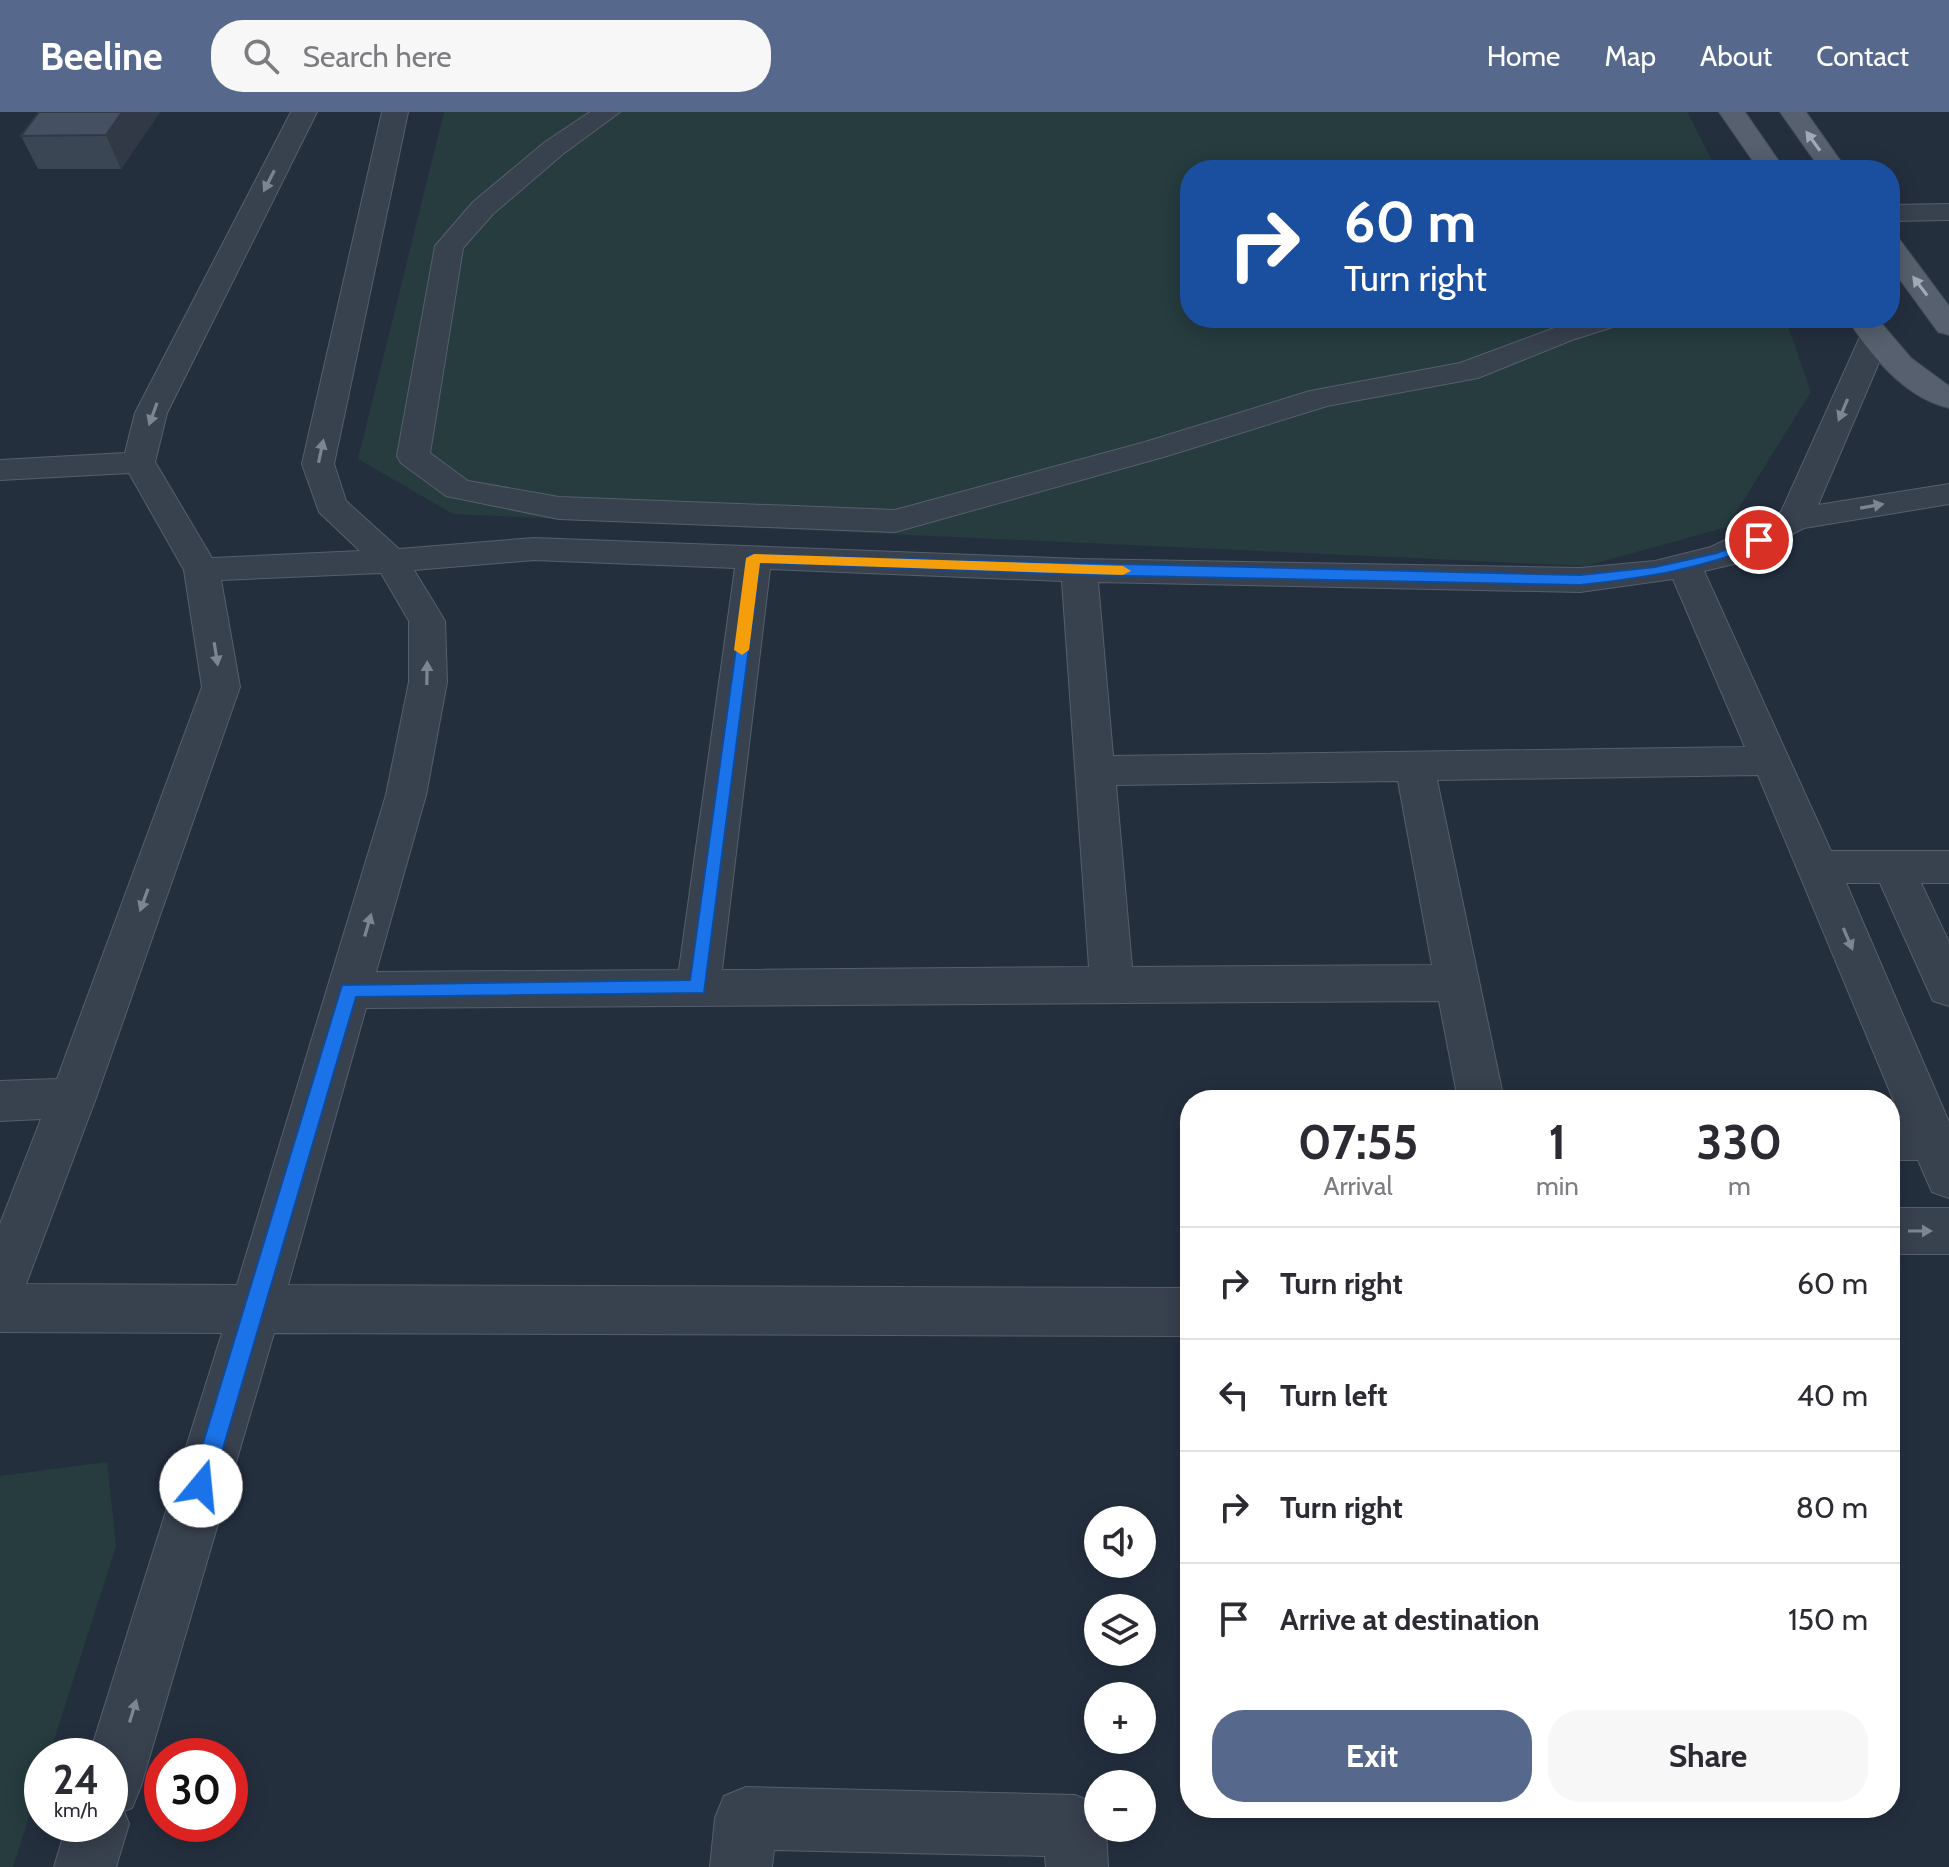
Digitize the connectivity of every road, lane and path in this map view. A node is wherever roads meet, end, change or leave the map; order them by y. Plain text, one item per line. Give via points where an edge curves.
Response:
1 (304, 112) edge
2 (395, 112) edge
3 (607, 112) edge
4 (1732, 112) edge
5 (1793, 112) edge
6 (1765, 160) edge
7 (1827, 160) edge
8 (1949, 212) edge
9 (1900, 213) edge
10 (1900, 260) edge
11 (1949, 326) edge
12 (1580, 328) edge
13 (1868, 328) edge
14 (1949, 399) edge
15 (139, 462) junction
16 (0, 470) edge
17 (1944, 497) edge
18 (1795, 519) junction
19 (754, 558) junction
20 (391, 561) junction
21 (1684, 565) junction
22 (202, 570) junction
23 (1079, 570) junction
24 (1771, 761) junction
25 (1415, 768) junction
26 (1094, 771) junction
27 (1818, 867) junction
28 (1893, 867) junction
29 (1949, 867) edge
30 (1458, 983) junction
31 (1112, 985) junction
32 (698, 988) junction
33 (1949, 988) edge
34 (349, 990) junction
35 (1479, 1090) edge
36 (73, 1098) junction
37 (0, 1101) edge
38 (1924, 1152) edge
39 (1900, 1231) edge
40 (1949, 1231) edge
41 (0, 1287) edge
42 (256, 1307) junction
43 (0, 1308) edge
44 (1180, 1312) edge
45 (125, 1738) edge
46 (93, 1842) edge
47 (85, 1867) edge
48 (741, 1867) edge
49 (1077, 1867) edge

1 -> 15 street via 151,413
20 -> 2 street via 331,505 318,464
3 - 12 street via 483,208 449,246 413,456 458,489 559,508 895,521 1321,398 1467,371
4 - 6 main road
7 -> 5 main road
8 - 9 street
11 -> 10 main road
13 - 14 main road via 1907,372
13 -> 18 street
15 - 16 street
15 - 22 street
18 -> 17 street
18 - 21 street via 1722,556
19 - 20 street via 534,549
19 - 23 street
19 - 32 street
20 - 22 street
34 -> 20 street via 406,795 428,682 427,621
21 - 23 street via 1580,580
21 - 24 street
22 -> 36 street via 221,687
23 - 26 street
24 - 25 street
24 - 27 street
25 - 26 street
25 - 30 street
26 - 31 street
27 - 28 street
27 -> 38 street
28 - 29 street
28 - 33 street
30 - 31 street
30 - 35 street
31 - 32 street
32 - 34 street
34 - 42 street
36 - 37 street
36 - 41 street
39 -> 40 street
42 - 43 street
42 - 44 street
45 -> 42 street
46 - 47 street
48 - 49 street via 746,1818 1075,1826

